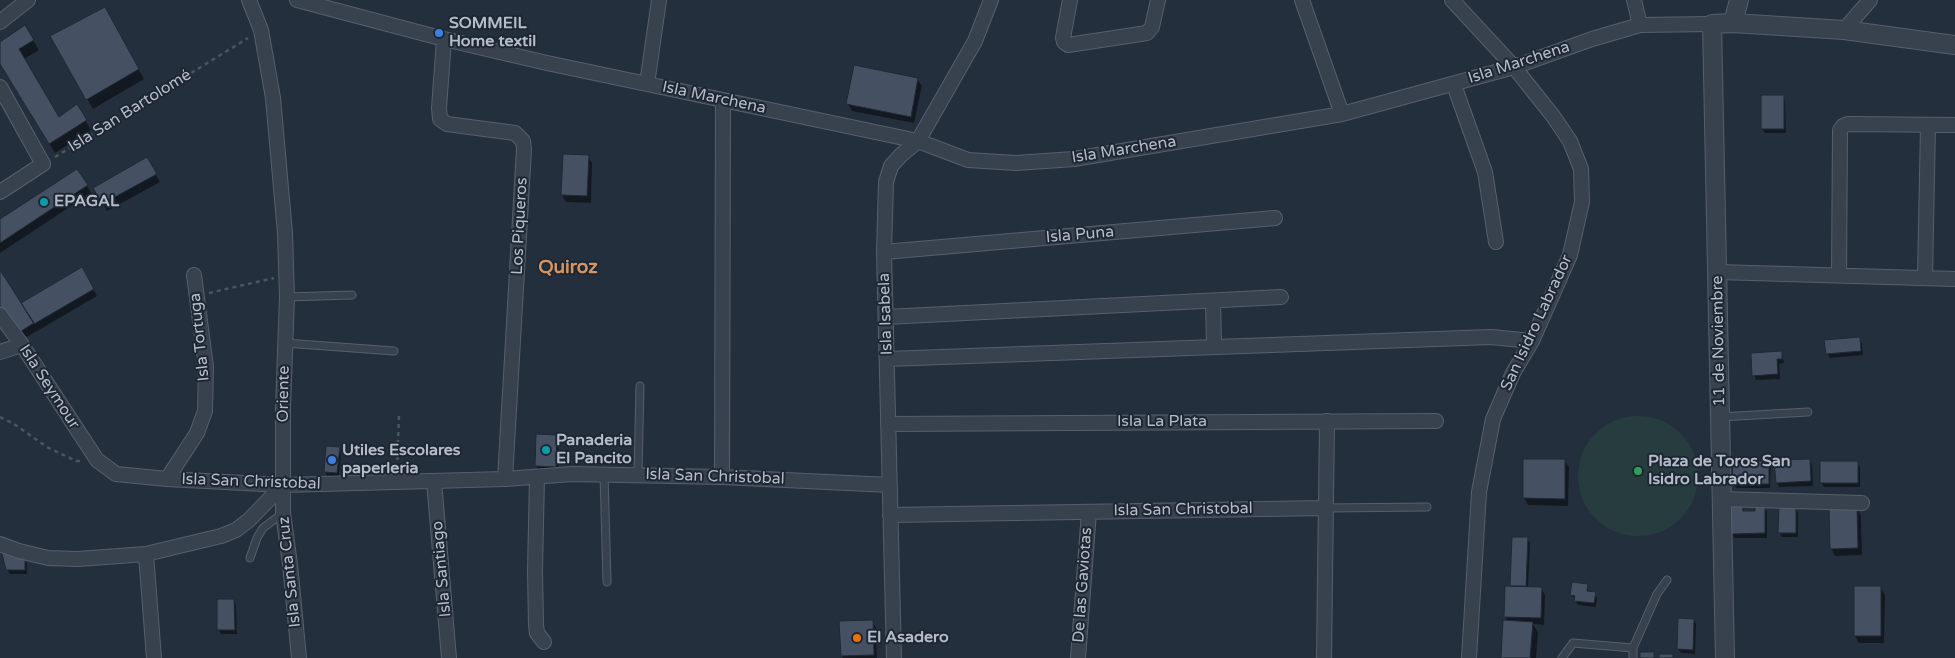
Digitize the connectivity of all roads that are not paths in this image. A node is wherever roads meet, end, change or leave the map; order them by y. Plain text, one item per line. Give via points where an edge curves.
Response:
1 (28, 0) edge
2 (249, 0) edge
3 (297, 0) edge
4 (659, 0) edge
5 (991, 0) edge
6 (1070, 0) edge
7 (1158, 0) edge
8 (1302, 0) edge
9 (1452, 0) edge
10 (1634, 0) edge
11 (1739, 0) edge
12 (1870, 0) edge
13 (0, 22) edge
14 (1733, 23) junction
15 (1712, 24) junction
16 (1640, 25) junction
17 (1844, 30) junction
18 (444, 39) junction
19 (1955, 45) edge
20 (1514, 67) junction
21 (647, 84) junction
22 (1454, 85) junction
23 (0, 87) edge
24 (723, 100) junction
25 (1342, 114) junction
26 (1955, 125) edge
27 (1928, 126) junction
28 (918, 141) junction
29 (0, 192) edge
30 (1275, 218) dead end
31 (1496, 242) dead end
32 (884, 252) junction
33 (1718, 272) junction
34 (194, 275) dead end
35 (1839, 275) junction
36 (1925, 277) junction
37 (1955, 278) edge
38 (352, 295) dead end
39 (1281, 297) dead end
40 (287, 298) junction
41 (1213, 301) junction
42 (0, 315) edge
43 (886, 317) junction
44 (1532, 340) junction
45 (285, 343) junction
46 (22, 345) junction
47 (1214, 346) junction
48 (394, 351) dead end
49 (0, 352) edge
50 (887, 360) junction
51 (640, 386) dead end
52 (1808, 412) dead end
53 (1720, 417) junction
54 (1328, 421) junction
55 (1436, 421) dead end
56 (888, 424) junction
57 (97, 460) joint
58 (604, 474) junction
59 (638, 474) junction
60 (537, 477) junction
61 (722, 477) junction
62 (167, 479) junction
63 (505, 479) junction
64 (434, 481) junction
65 (284, 485) junction
66 (890, 485) junction
67 (1721, 499) junction
68 (1862, 503) dead end
69 (1428, 507) dead end
70 (1326, 508) junction
71 (1089, 512) junction
72 (283, 513) junction
73 (890, 515) junction
74 (0, 544) edge
75 (146, 554) junction
76 (250, 558) dead end
77 (1667, 580) dead end
78 (607, 582) dead end
79 (544, 642) dead end
80 (1634, 648) junction
81 (154, 658) edge
82 (299, 658) edge
83 (449, 658) edge
84 (894, 658) edge
85 (1078, 658) edge
86 (1324, 658) edge
87 (1469, 658) edge
88 (1562, 658) edge
89 (1633, 658) edge
90 (1725, 658) edge

1 - 13 street
2 - 40 street, Oriente via 261,30 273,98 285,233
3 - 18 street, Isla Marchena
4 - 21 street
5 - 28 street, Isla Isabela via 975,41
6 - 7 street via 1063,38 1068,45 1147,33 1152,28
8 - 25 street
9 - 20 street, San Isidro Labrador
10 - 16 street
11 - 14 street
12 - 17 street
14 - 15 street, Isla Marchena
14 - 17 street, Isla Marchena
15 - 16 street, Isla Marchena
15 - 33 street, 11 de Noviembre
16 - 20 street, Isla Marchena
17 - 19 street, Isla Marchena
18 - 21 street, Isla Marchena
18 - 63 street, Los Piqueros via 440,119 447,124 515,133 523,141
20 - 22 street, Isla Marchena
20 - 44 street, San Isidro Labrador via 1570,141 1581,169 1582,202 1570,255
21 - 24 street, Isla Marchena
22 - 25 street, Isla Marchena
22 - 31 street via 1485,172
23 - 29 street via 43,164
24 - 28 street, Isla Marchena
24 - 61 street
25 - 28 street, Isla Marchena via 1074,159 1016,164 968,160
26 - 27 street
27 - 35 street via 1848,124 1840,130
27 - 36 street
28 - 32 street, Isla Isabela via 891,166 886,182
30 - 32 street, Isla Puna
32 - 43 street, Isla Isabela
33 - 35 street
33 - 53 street, 11 de Noviembre
34 - 62 street, Isla Tortuga via 206,367 205,411 197,433
35 - 36 street
36 - 37 street
38 - 40 lane
39 - 41 street
40 - 45 street, Oriente
41 - 43 street
41 - 47 street
42 - 46 street, Isla Seymour
43 - 50 street, Isla Isabela
44 - 47 street via 1491,337
44 - 87 street, San Isidro Labrador via 1493,419 1479,492
45 - 48 lane
45 - 65 street, Oriente
46 - 49 street
46 - 57 street, Isla Seymour
47 - 50 street
50 - 56 street, Isla Isabela
51 - 59 lane
52 - 53 lane
53 - 67 street, 11 de Noviembre
54 - 55 street, Isla La Plata
54 - 56 street, Isla La Plata
54 - 70 street
56 - 66 street, Isla Isabela
57 - 62 street, Isla San Christobal via 116,474
58 - 59 street, Isla San Christobal
58 - 60 street, Isla San Christobal
58 - 78 lane
59 - 61 street, Isla San Christobal
60 - 63 street, Isla San Christobal
60 - 79 street via 536,625 537,633
61 - 66 street, Isla San Christobal
62 - 65 street, Isla San Christobal
63 - 64 street, Isla San Christobal
64 - 65 street, Isla San Christobal
64 - 83 street, Isla Santiago
65 - 72 street, Isla Santa Cruz
65 - 75 street via 236,530
66 - 73 street, Isla Isabela
67 - 68 street
67 - 90 street, 11 de Noviembre
69 - 70 lane
70 - 71 street, Isla San Christobal
70 - 86 street
71 - 73 street, Isla San Christobal
71 - 85 street, De las Gaviotas
72 - 76 lane via 263,528
72 - 82 street, Isla Santa Cruz
73 - 84 street, Isla Isabela
74 - 75 street via 48,558 78,560
75 - 81 street
77 - 80 lane via 1657,594
80 - 88 lane via 1573,643
80 - 89 lane

